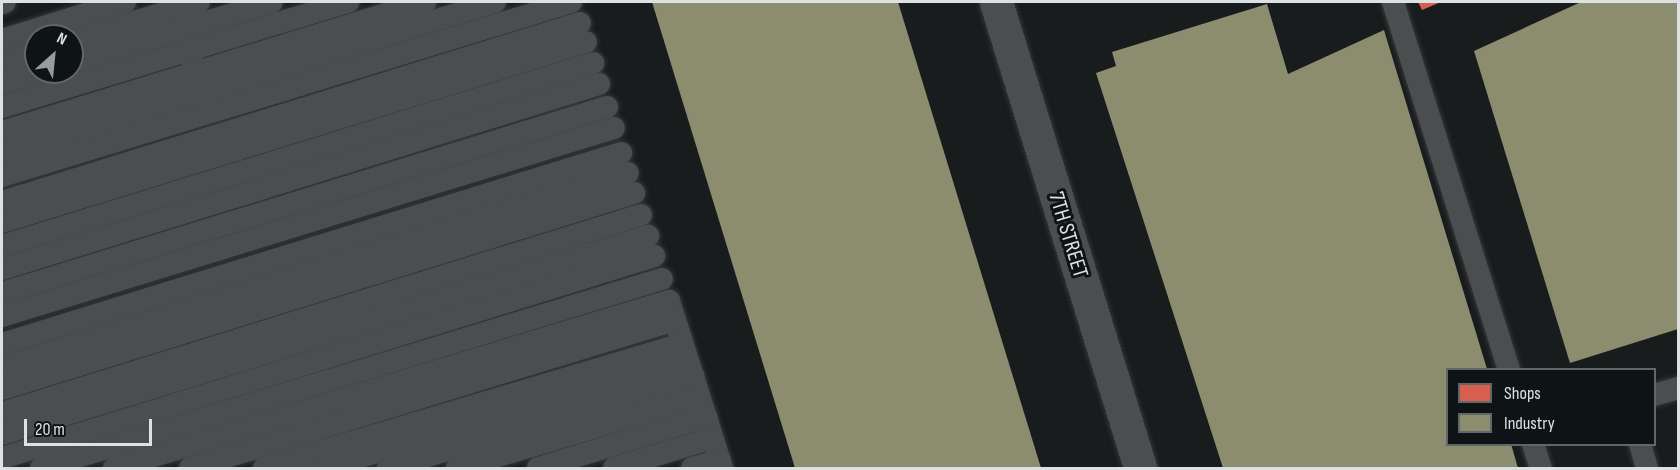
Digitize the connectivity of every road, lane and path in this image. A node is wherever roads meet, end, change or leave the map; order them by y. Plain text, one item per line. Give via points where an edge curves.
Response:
1 (125, 2) edge
2 (199, 2) edge
3 (272, 2) edge
4 (348, 2) edge
5 (424, 2) edge
6 (495, 2) edge
7 (572, 2) edge
8 (996, 2) edge
9 (1393, 2) edge
10 (181, 23) edge
11 (84, 39) edge
12 (2, 40) edge
13 (590, 53) junction
14 (24, 56) edge
15 (84, 59) edge
16 (2, 63) edge
17 (24, 77) edge
18 (199, 82) junction
19 (2, 84) edge
20 (607, 106) junction
21 (2, 107) edge
22 (208, 114) junction
23 (614, 128) junction
24 (2, 132) edge
25 (219, 145) junction
26 (2, 153) edge
27 (628, 173) junction
28 (2, 176) edge
29 (231, 186) junction
30 (2, 202) edge
31 (242, 220) junction
32 (2, 222) edge
33 (648, 236) junction
34 (249, 242) junction
35 (2, 246) edge
36 (2, 269) edge
37 (259, 275) junction
38 (662, 279) junction
39 (2, 293) edge
40 (269, 306) junction
41 (672, 311) junction
42 (2, 316) edge
43 (275, 330) junction
44 (2, 344) edge
45 (285, 360) junction
46 (1509, 368) edge
47 (2, 382) edge
48 (1678, 388) edge
49 (697, 389) junction
50 (1656, 394) edge
51 (7, 422) edge
52 (310, 438) edge
53 (1534, 446) edge
54 (1641, 446) edge
55 (17, 459) edge
56 (721, 464) edge
57 (41, 468) edge
58 (114, 468) edge
59 (190, 468) edge
60 (264, 468) edge
61 (388, 468) edge
62 (457, 468) edge
63 (538, 468) edge
64 (614, 468) edge
65 (692, 468) edge
66 (1140, 468) edge
67 (1541, 468) edge
68 (1647, 468) edge

1 - 12 lane
2 - 10 lane
3 - 10 lane
4 - 10 lane
5 - 18 lane
6 - 18 lane
7 - 13 lane
7 - 22 lane
8 - 66 street, 7TH STREET
9 - 46 lane
10 - 11 lane
10 - 15 lane
10 - 18 lane
10 - 21 lane
13 - 20 lane
13 - 25 lane
13 - 29 lane
14 - 16 lane
17 - 19 lane
18 - 22 lane
18 - 24 lane
18 - 26 lane
20 - 23 lane
20 - 31 lane
22 - 25 lane
22 - 28 lane
23 - 27 lane
23 - 34 lane
25 - 29 lane
25 - 30 lane
25 - 32 lane
27 - 33 lane
27 - 37 lane
27 - 40 lane
29 - 31 lane
29 - 35 lane
29 - 36 lane
31 - 34 lane
31 - 39 lane
33 - 38 lane
33 - 43 lane
33 - 45 lane
34 - 37 lane
34 - 42 lane
37 - 40 lane
37 - 44 lane
37 - 47 lane
38 - 41 lane
38 - 52 lane
40 - 43 lane
40 - 47 lane
41 - 49 lane
41 - 52 lane
43 - 45 lane
43 - 51 lane
45 - 51 lane
45 - 52 lane
45 - 55 lane
47 - 51 lane
48 - 50 lane
49 - 52 lane
49 - 56 lane
49 - 61 lane
49 - 62 lane
49 - 63 lane
49 - 64 lane
51 - 55 lane
52 - 57 lane
52 - 58 lane
52 - 59 lane
52 - 60 lane
53 - 67 lane
54 - 68 lane
56 - 65 lane

